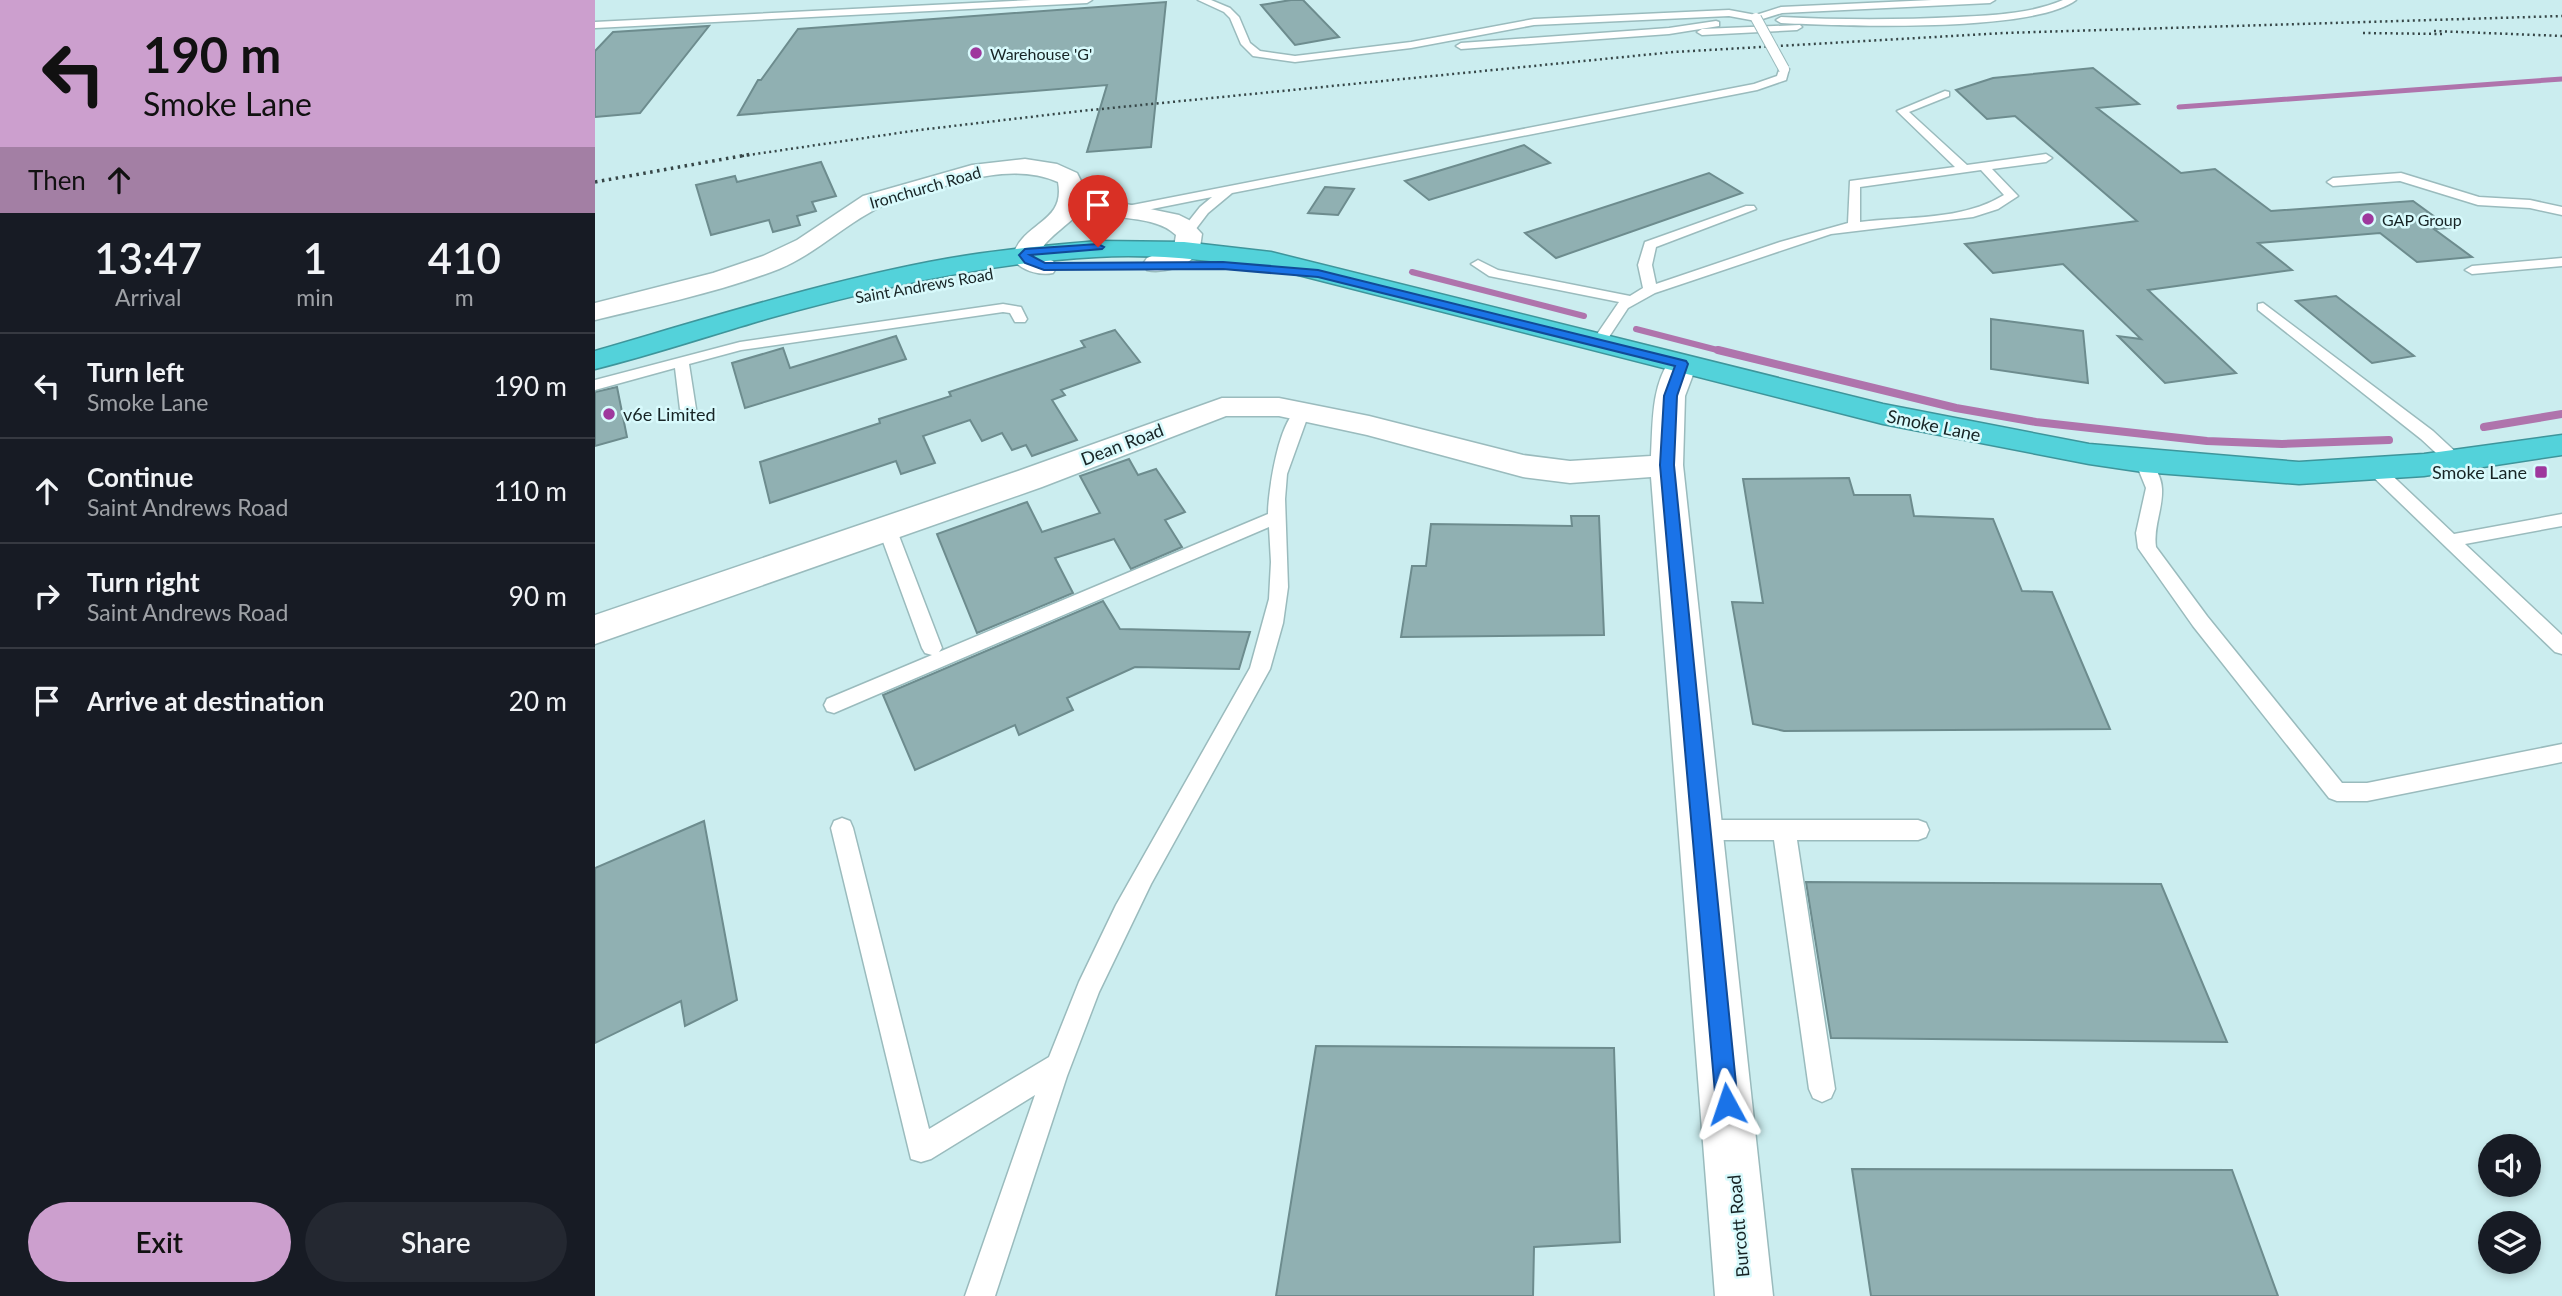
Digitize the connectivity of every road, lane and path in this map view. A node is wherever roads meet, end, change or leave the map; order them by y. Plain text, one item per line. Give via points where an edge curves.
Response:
1 (1087, 0) edge
2 (1203, 0) edge
3 (1990, 0) edge
4 (2071, 0) edge
5 (1756, 18) junction
6 (595, 25) edge
7 (1411, 45) junction
8 (1945, 94) dead end
9 (2046, 158) dead end
10 (1984, 167) junction
11 (1964, 169) junction
12 (2333, 183) dead end
13 (1074, 190) junction
14 (1228, 190) junction
15 (1750, 209) dead end
16 (2562, 211) edge
17 (1117, 212) junction
18 (1056, 226) junction
19 (1854, 228) junction
20 (1186, 240) junction
21 (1035, 260) junction
22 (2562, 262) edge
23 (1156, 264) junction
24 (1478, 264) dead end
25 (2472, 270) dead end
26 (1318, 273) junction
27 (1650, 290) junction
28 (1631, 300) junction
29 (2263, 307) dead end
30 (595, 312) edge
31 (1020, 319) dead end
32 (1598, 342) junction
33 (595, 360) edge
34 (681, 360) junction
35 (1682, 364) junction
36 (595, 385) edge
37 (688, 409) dead end
38 (1301, 413) junction
39 (2562, 445) edge
40 (2454, 460) junction
41 (2143, 461) junction
42 (1667, 465) junction
43 (2374, 468) junction
44 (1277, 517) junction
45 (2562, 520) edge
46 (887, 528) junction
47 (2451, 541) junction
48 (595, 630) edge
49 (2562, 647) edge
50 (932, 648) dead end
51 (834, 705) dead end
52 (2562, 753) edge
53 (842, 828) dead end
54 (1702, 830) junction
55 (1918, 830) dead end
56 (1784, 831) junction
57 (1058, 1066) junction
58 (1822, 1088) dead end
59 (980, 1296) edge
60 (1744, 1296) edge

1 - 6 lane
2 - 7 lane via 1227,10 1257,54 1305,58
3 - 5 lane via 1790,9
4 - 7 lane via 2064,6 2018,15
5 - 7 lane via 1729,13 1553,20
5 - 14 lane, bridge via 1784,69 1782,78 1757,87
8 - 11 lane via 1902,111
9 - 10 lane
10 - 11 lane
10 - 19 lane via 2012,196 1998,208
11 - 19 lane via 1854,184
12 - 16 lane via 2401,177 2478,201
13 - 17 street, Ironchurch Road via 1091,204
13 - 18 street
13 - 30 street, Ironchurch Road via 1069,178 1044,166 980,171 856,208 799,250 759,267
14 - 17 lane
14 - 20 lane via 1204,211
15 - 27 lane via 1650,245 1645,265
17 - 18 street
17 - 20 street via 1164,218
18 - 21 street via 1033,239
19 - 27 lane via 1832,230
20 - 21 highway, Saint Andrews Road via 1098,247
20 - 23 street via 1175,258
20 - 26 highway, Saint Andrews Road
21 - 23 highway, Saint Andrews Road
21 - 33 highway, Saint Andrews Road via 738,320
22 - 25 lane
23 - 26 highway, Saint Andrews Road
24 - 28 lane via 1494,272
26 - 32 highway, Smoke Lane
27 - 28 lane
28 - 32 lane
29 - 40 lane
31 - 34 lane via 1016,310 1003,308 740,346
32 - 35 highway, Smoke Lane
34 - 36 lane
34 - 37 lane
35 - 41 highway, Smoke Lane via 2022,443
35 - 42 street, Burcott Road via 1670,396
38 - 42 street, Dean Road via 1523,466 1570,472
38 - 44 lane via 1279,471
38 - 46 street, Dean Road via 1254,405 1221,407
39 - 40 highway, Smoke Lane
40 - 43 highway, Smoke Lane
41 - 43 highway, Smoke Lane via 2299,473
41 - 52 lane via 2154,488 2145,533 2147,548 2337,792 2367,792
42 - 54 street, Burcott Road
43 - 47 lane
44 - 51 lane
44 - 57 lane via 1280,578 1271,636 1260,669 1142,878
45 - 47 lane
46 - 48 street, Dean Road
46 - 50 lane
47 - 49 lane
53 - 57 lane via 921,1149
54 - 56 lane
54 - 60 street, Burcott Road
55 - 56 lane
56 - 58 lane
57 - 59 lane

